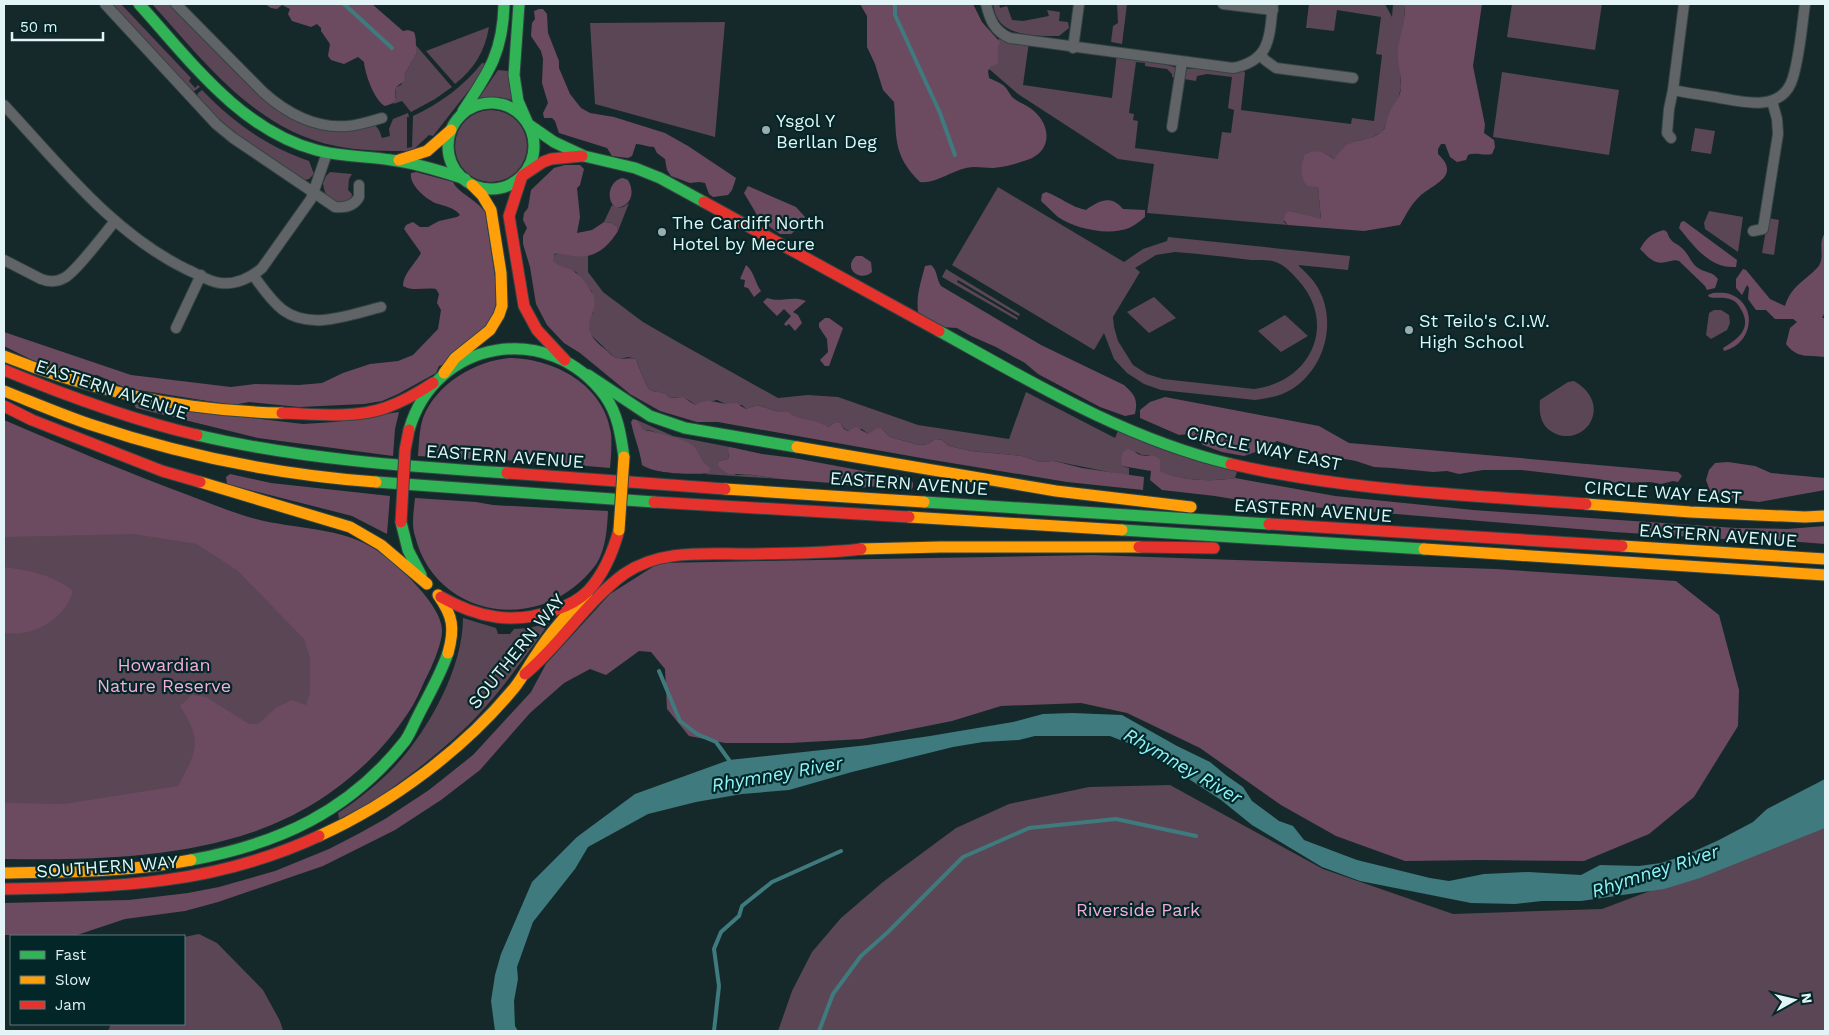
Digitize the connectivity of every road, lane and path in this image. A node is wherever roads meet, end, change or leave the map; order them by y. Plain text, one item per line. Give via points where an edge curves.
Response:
1 (104, 4) edge
2 (139, 4) edge
3 (176, 4) edge
4 (504, 4) edge
5 (519, 4) edge
6 (986, 4) edge
7 (1078, 4) edge
8 (1223, 4) edge
9 (1684, 4) edge
10 (1806, 4) edge
11 (1273, 7) edge
12 (1073, 48) junction
13 (1261, 54) junction
14 (1182, 62) junction
15 (1352, 78) dead end
16 (1673, 90) junction
17 (1772, 101) junction
18 (4, 105) edge
19 (458, 117) junction
20 (382, 118) dead end
21 (528, 124) junction
22 (1172, 127) dead end
23 (451, 130) junction
24 (1671, 138) dead end
25 (327, 153) junction
26 (584, 156) junction
27 (397, 160) junction
28 (522, 176) junction
29 (467, 182) junction
30 (359, 185) dead end
31 (313, 194) junction
32 (115, 221) junction
33 (1754, 231) dead end
34 (4, 260) edge
35 (201, 275) junction
36 (253, 275) junction
37 (381, 307) dead end
38 (176, 328) dead end
39 (4, 356) edge
40 (566, 361) junction
41 (4, 370) edge
42 (588, 375) junction
43 (437, 380) junction
44 (4, 391) edge
45 (4, 406) edge
46 (1825, 516) edge
47 (1318, 527) junction
48 (1318, 544) junction
49 (862, 549) junction
50 (1825, 559) edge
51 (1825, 575) edge
52 (427, 584) junction
53 (587, 593) junction
54 (438, 595) junction
55 (525, 674) junction
56 (4, 873) edge
57 (4, 889) edge

1 - 31 street via 225,132
2 - 25 main road via 217,88 244,112 282,138
3 - 20 street via 270,98 290,113 335,126
4 - 19 main road via 503,35 498,54 487,77
5 - 21 main road via 514,75 518,101
6 - 12 street via 994,27 1002,35
7 - 12 street
8 - 11 street
9 - 16 street
10 - 17 street via 1791,83 1779,98
11 - 13 street via 1270,35
12 - 14 street
13 - 14 street via 1248,64 1233,68
13 - 15 street via 1276,68
14 - 22 street
16 - 17 street via 1752,103
16 - 24 street via 1667,133
17 - 33 street via 1778,134 1763,230
18 - 32 street
19 - 21 main road via 474,107 493,103 519,113
19 - 23 main road
21 - 26 main road, CIRCLE WAY EAST via 554,142
21 - 28 main road via 534,151
23 - 27 main road via 427,151
23 - 29 main road via 448,148 451,162
25 - 27 main road
25 - 31 street
26 - 28 main road, CIRCLE WAY EAST via 551,159
26 - 46 main road, CIRCLE WAY EAST via 635,168 660,178 1068,402 1120,426 1209,458 1294,476 1379,488 1690,512
27 - 29 main road via 431,168
28 - 29 main road via 498,189 484,189
28 - 40 main road via 509,216 522,298 537,330
29 - 43 main road via 482,195 491,210 502,278 502,306 490,330 455,358
30 - 31 street via 359,197 348,207 335,207
31 - 36 street via 267,262
32 - 34 street via 70,274 60,280 41,279
32 - 35 street via 157,253
35 - 36 street via 222,283 236,282
35 - 38 street
36 - 37 street via 276,303 294,317 320,320
39 - 43 main road via 105,390 181,405 248,412 335,414 370,411 397,403
40 - 42 main road
40 - 43 main road via 527,348 499,349 475,355
41 - 47 main road, EASTERN AVENUE via 76,399 158,425 225,442 328,459
42 - 47 main road via 650,416 685,428 1056,491 1232,512
42 - 53 main road, bridge via 610,402 617,417 624,457 619,530 607,565
43 - 52 main road, bridge via 416,409 408,430 401,522 408,550
44 - 48 main road, EASTERN AVENUE via 89,424 163,446 224,461 334,479
45 - 52 main road via 162,471 350,527 376,541
47 - 50 main road, EASTERN AVENUE
48 - 49 main road via 1228,549 1093,546
48 - 51 main road, EASTERN AVENUE
49 - 53 main road via 832,546 665,548 625,563
49 - 55 main road via 680,554 656,558 627,573 611,586 541,662
52 - 54 main road
53 - 54 main road via 550,613 513,620 475,614
53 - 55 main road, SOUTHERN WAY via 535,656
54 - 56 main road, SOUTHERN WAY via 450,612 452,630 434,686 404,743 370,781 341,803 307,824 270,840 205,859 112,871
55 - 57 main road, SOUTHERN WAY via 475,730 434,767 355,819 310,842 242,866 201,876 114,886

